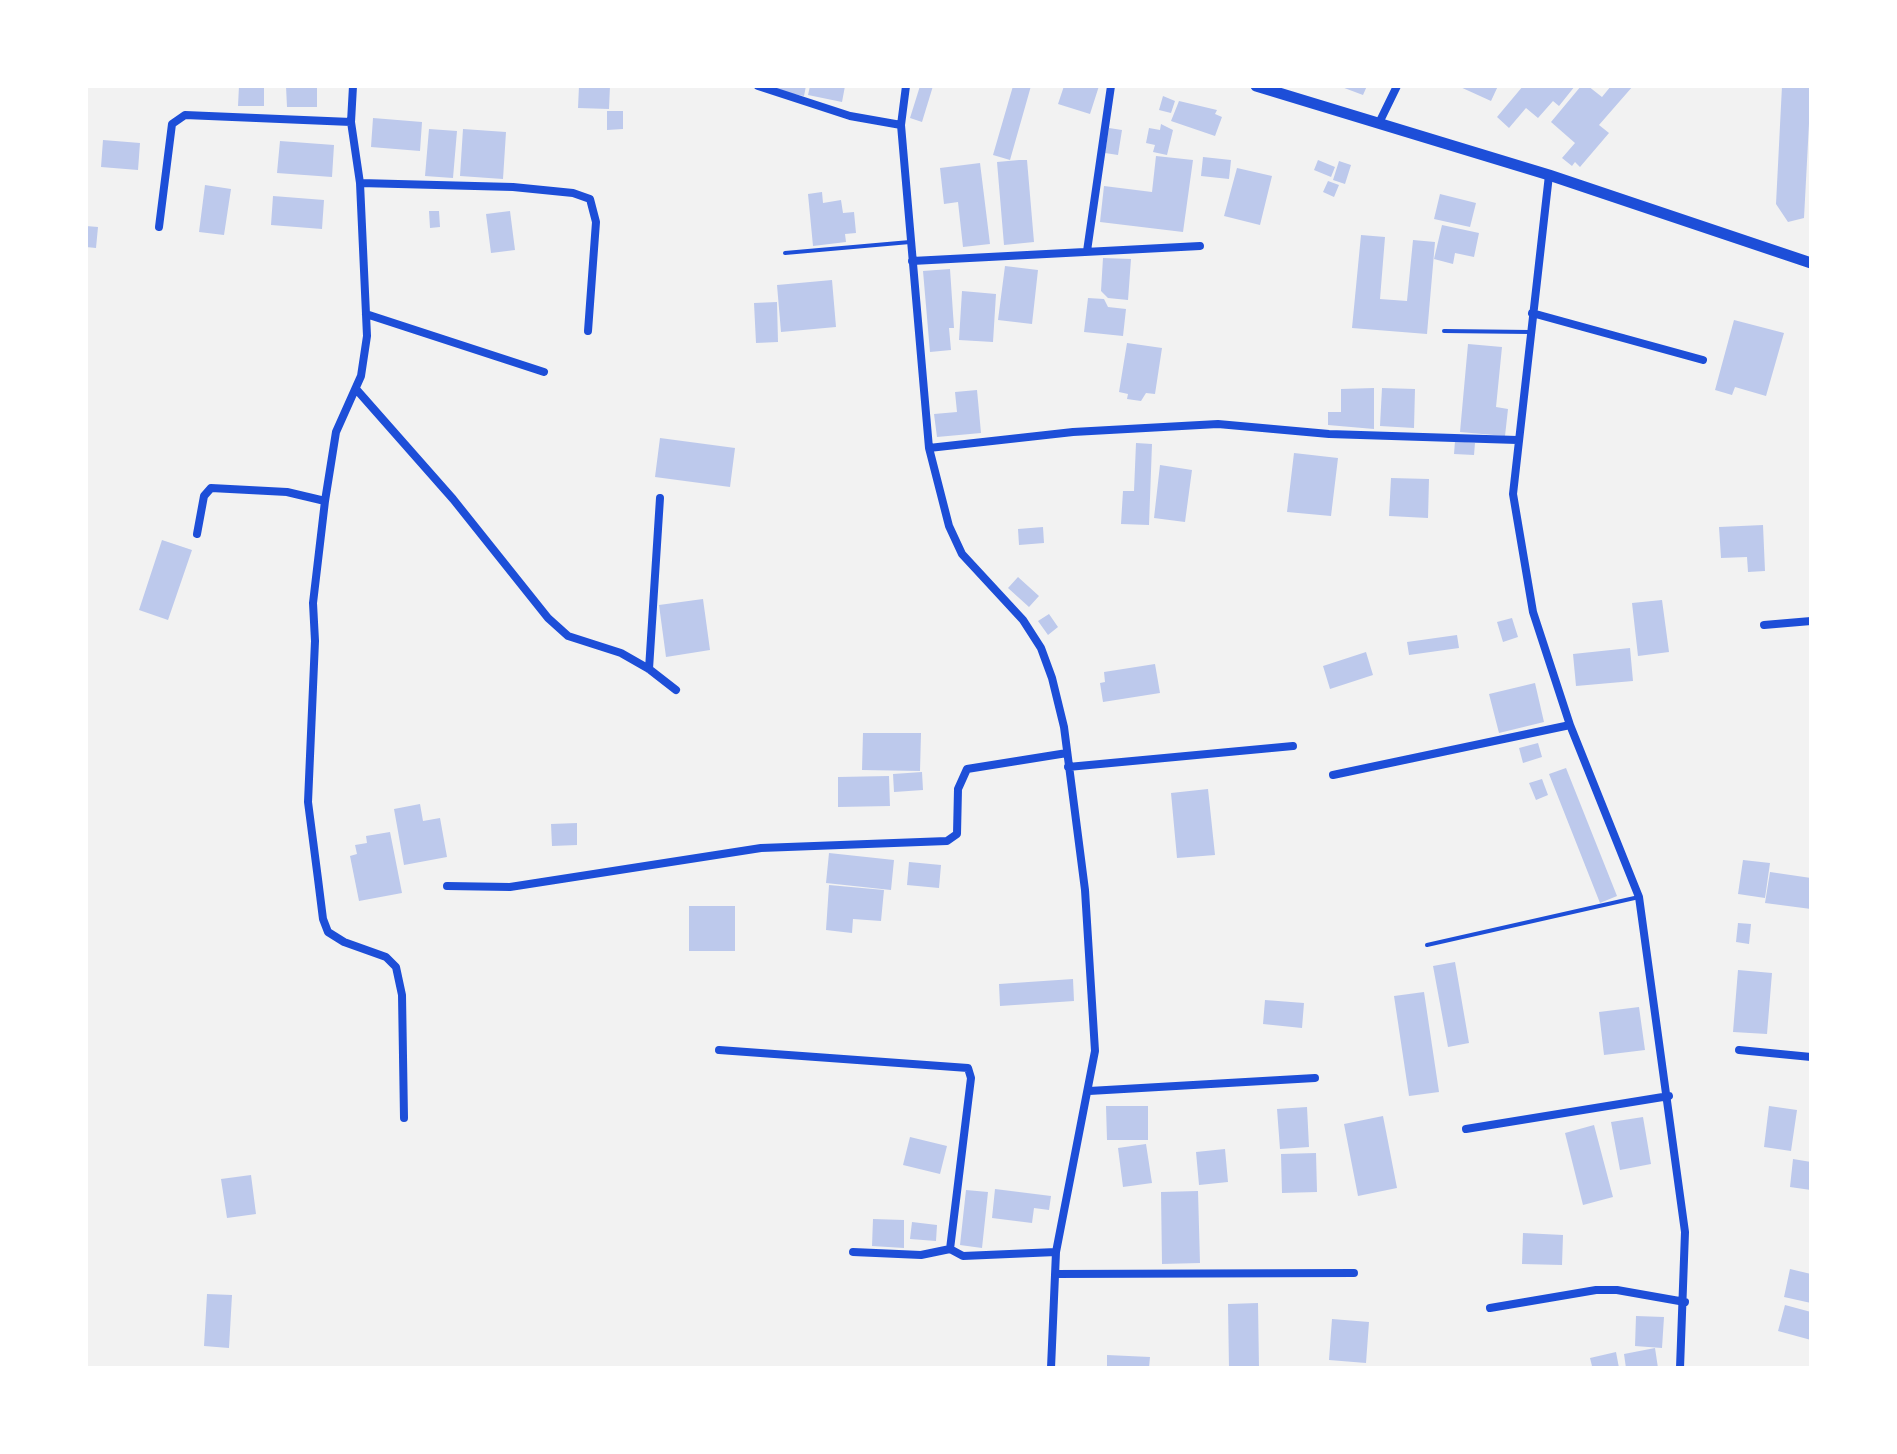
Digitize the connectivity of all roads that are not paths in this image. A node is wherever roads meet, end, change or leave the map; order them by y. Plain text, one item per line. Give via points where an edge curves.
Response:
1 (353, 86) edge
2 (758, 86) edge
3 (906, 86) edge
4 (1111, 86) edge
5 (1256, 86) edge
6 (1397, 86) edge
7 (351, 122) junction
8 (1379, 123) junction
9 (901, 125) junction
10 (1549, 175) junction
11 (360, 183) junction
12 (159, 227) dead end
13 (910, 242) junction
14 (1200, 246) dead end
15 (1087, 251) junction
16 (785, 253) dead end
17 (912, 261) junction
18 (1811, 263) edge
19 (1532, 313) junction
20 (366, 314) junction
21 (588, 331) dead end
22 (1444, 331) dead end
23 (1530, 332) junction
24 (1703, 360) dead end
25 (544, 372) dead end
26 (356, 389) junction
27 (1517, 440) junction
28 (929, 448) junction
29 (660, 498) dead end
30 (325, 501) junction
31 (197, 534) dead end
32 (1811, 621) edge
33 (1764, 625) dead end
34 (649, 669) junction
35 (676, 690) dead end
36 (1570, 725) junction
37 (1293, 746) dead end
38 (1067, 753) junction
39 (1068, 767) junction
40 (1333, 775) dead end
41 (447, 886) dead end
42 (1639, 897) junction
43 (1427, 945) dead end
44 (719, 1050) dead end
45 (1739, 1050) dead end
46 (1811, 1057) edge
47 (1315, 1078) dead end
48 (1089, 1091) junction
49 (1669, 1096) junction
50 (404, 1118) dead end
51 (1466, 1129) dead end
52 (950, 1249) junction
53 (853, 1252) dead end
54 (1056, 1252) junction
55 (1354, 1273) dead end
56 (1055, 1274) junction
57 (1685, 1302) junction
58 (1490, 1308) dead end
59 (1051, 1368) edge
60 (1680, 1368) edge

1 - 7 street
2 - 9 street via 850,116
3 - 9 street
4 - 15 street
5 - 8 street
6 - 8 street
7 - 11 street
7 - 12 street via 185,115 172,124
8 - 10 street
9 - 13 street
10 - 18 street
10 - 19 street
11 - 20 street
11 - 21 street via 513,187 590,199 596,222
13 - 16 lane
13 - 17 street
14 - 15 street
15 - 17 street
17 - 28 street
19 - 23 street
19 - 24 street
20 - 25 street
20 - 26 street via 366,353
22 - 23 lane
23 - 27 street
26 - 30 street via 336,432
26 - 34 street via 548,618 568,636 621,653
27 - 28 street via 1329,434 1218,424 1073,432
27 - 36 street via 1513,494 1533,612
28 - 38 street via 949,526 962,554 1023,620 1041,648
29 - 34 street
30 - 31 street via 287,492 211,488 204,496
30 - 50 street via 313,603 308,802 328,932 386,957 396,967 402,995
32 - 33 street
34 - 35 street
36 - 40 street
36 - 42 street
37 - 39 street
38 - 39 street
38 - 41 street via 967,769 958,789 957,834 947,841 761,848 510,887
39 - 48 street via 1089,939 1095,1051
42 - 43 lane
42 - 49 street
44 - 52 street via 968,1068
45 - 46 street
47 - 48 street
48 - 54 street
49 - 51 street
49 - 57 street via 1685,1232
52 - 53 street via 921,1255
52 - 54 street via 963,1256
54 - 56 street
55 - 56 street
56 - 59 street
57 - 58 street via 1596,1290
57 - 60 street

